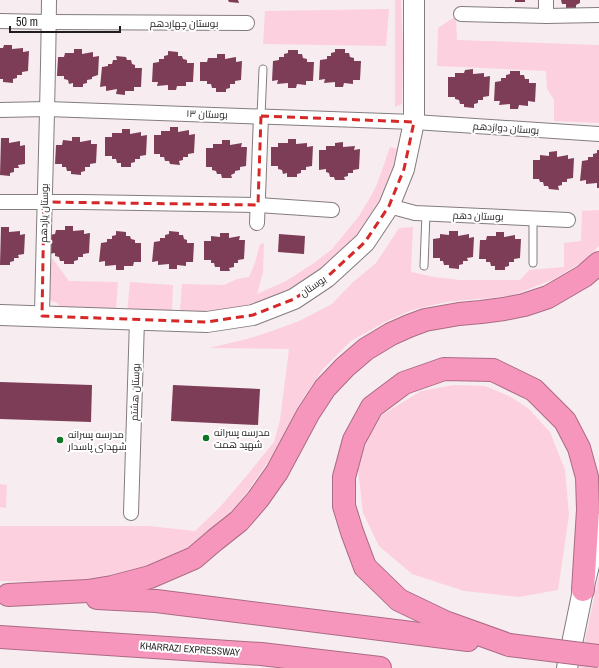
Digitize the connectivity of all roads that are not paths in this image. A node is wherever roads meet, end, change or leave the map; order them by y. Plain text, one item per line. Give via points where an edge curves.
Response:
1 (49, 0) edge
2 (414, 0) edge
3 (546, 0) edge
4 (461, 14) dead end
5 (599, 15) edge
6 (546, 16) junction
7 (0, 21) edge
8 (48, 22) junction
9 (247, 23) dead end
10 (263, 69) dead end
11 (47, 109) junction
12 (0, 110) edge
13 (261, 116) junction
14 (414, 122) junction
15 (599, 134) edge
16 (0, 202) edge
17 (44, 202) junction
18 (258, 205) junction
19 (389, 206) junction
20 (332, 210) dead end
21 (426, 214) junction
22 (533, 218) junction
23 (568, 220) dead end
24 (257, 222) dead end
25 (533, 263) dead end
26 (599, 263) edge
27 (424, 266) dead end
28 (0, 315) edge
29 (42, 316) junction
30 (137, 320) junction
31 (131, 513) dead end
32 (599, 524) edge
33 (583, 590) junction
34 (4, 595) edge
35 (0, 637) edge
36 (509, 645) junction
37 (599, 656) edge
38 (380, 668) edge
39 (567, 668) edge

1 - 8 street, بوستان یازدهم
2 - 14 street, بوستان
3 - 6 street
4 - 6 street
5 - 6 street
7 - 8 street, بوستان چهاردهم
8 - 9 street, بوستان چهاردهم
8 - 11 street, بوستان یازدهم
10 - 13 lane
11 - 12 street, بوستان ۱۳
11 - 13 street, بوستان ۱۳
11 - 17 street, بوستان یازدهم
13 - 14 street, بوستان ۱۳
13 - 18 street
14 - 15 street, بوستان دوازدهم
14 - 19 street, بوستان via 404,169
16 - 17 street
17 - 18 street
17 - 29 street, بوستان یازدهم
18 - 20 street
18 - 24 street
19 - 21 street, بوستان دهم
19 - 30 street, بوستان via 365,242 327,277 294,298 253,315 207,322
21 - 22 street, بوستان دهم
21 - 27 lane
22 - 23 street, بوستان دهم
22 - 25 lane
26 - 34 highway via 584,276 548,297 504,309 425,320 391,334 366,349 325,388 277,472 258,499 239,521 194,558 150,576 88,592
28 - 29 street, بوستان
29 - 30 street, بوستان
30 - 31 street, بوستان هشتم
32 - 33 street
33 - 36 highway via 588,476 579,448 565,421 534,390 493,370 444,369 404,383 372,407 354,440 344,478 344,506 365,567 399,600 445,622
33 - 39 street
34 - 36 highway via 156,601
35 - 38 highway, KHARRAZI EXPRESSWAY via 261,654
36 - 37 highway, bridge

